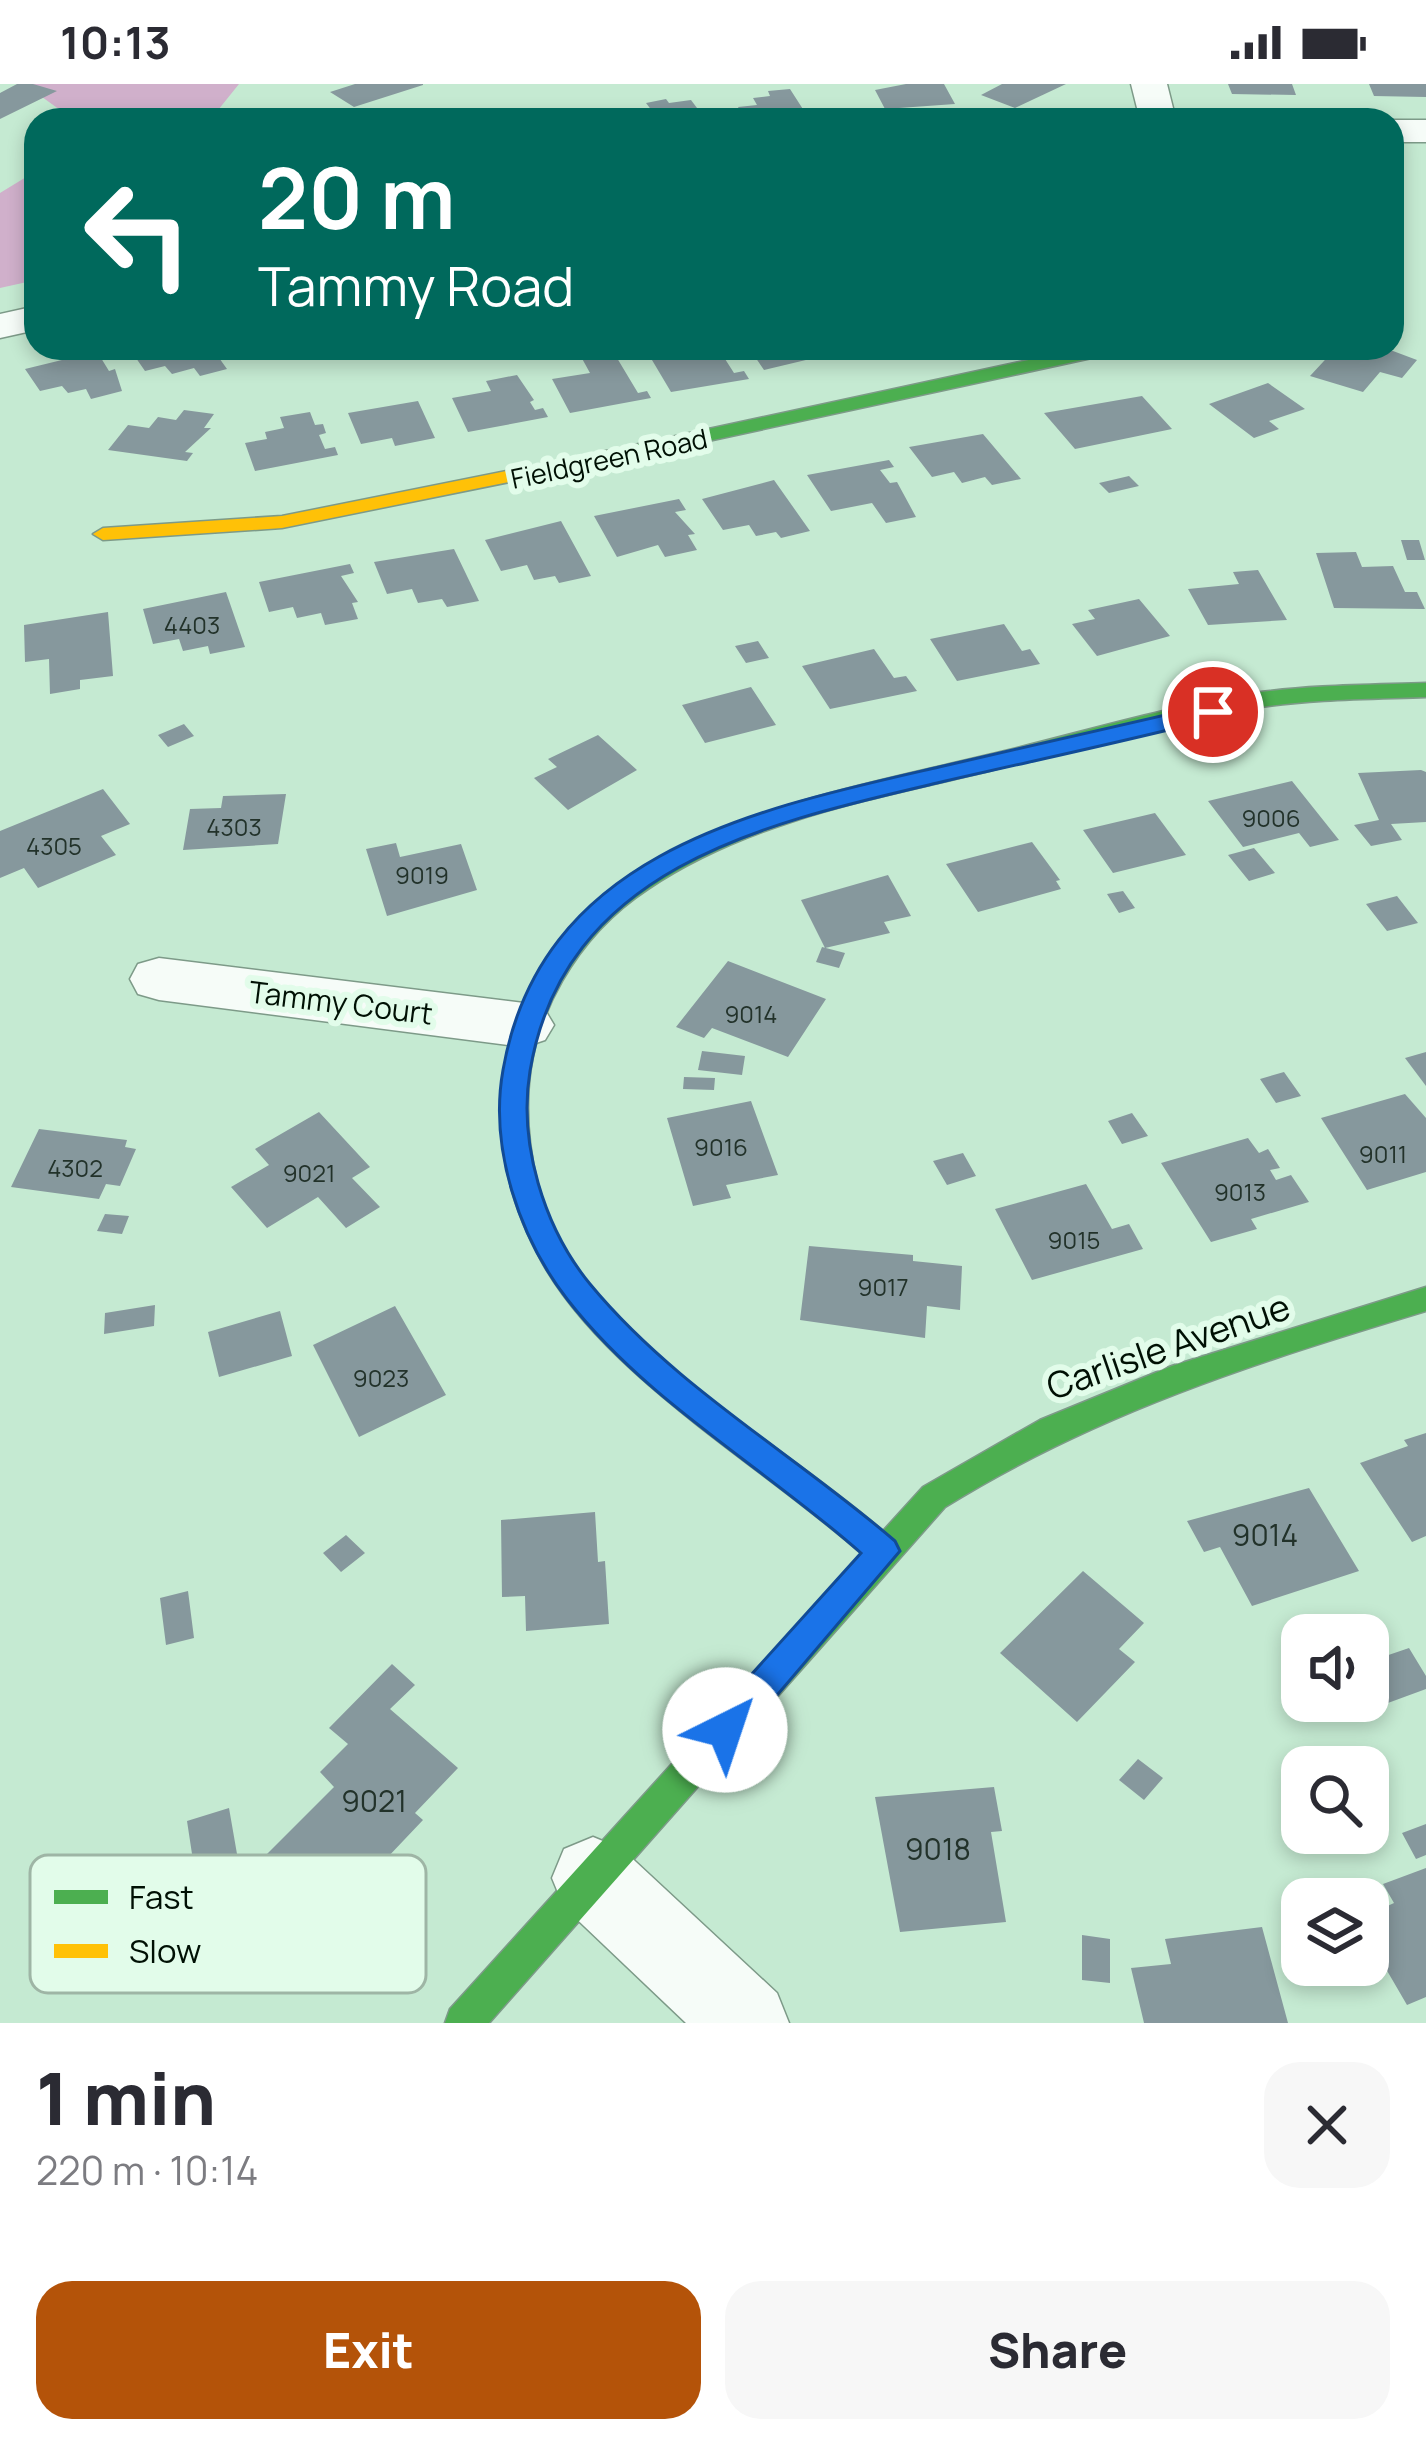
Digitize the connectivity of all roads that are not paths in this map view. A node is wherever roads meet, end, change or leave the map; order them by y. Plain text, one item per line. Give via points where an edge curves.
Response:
1 (1056, 360) edge
2 (103, 535) dead end
3 (1426, 690) edge
4 (159, 979) dead end
5 (524, 1025) junction
6 (1426, 1299) edge
7 (883, 1551) junction
8 (592, 1878) junction
9 (464, 2023) edge
10 (747, 2023) edge

1 - 2 street, Fieldgreen Road via 281,522
3 - 5 street via 1288,696 818,803 717,835 633,883 588,922 550,970
4 - 5 street, Tammy Court
5 - 7 street via 514,1144 544,1240 576,1289 641,1363
6 - 7 street, Carlisle Avenue via 1093,1403 979,1464
7 - 8 street, Carlisle Avenue
8 - 9 street, Carlisle Avenue
8 - 10 street

